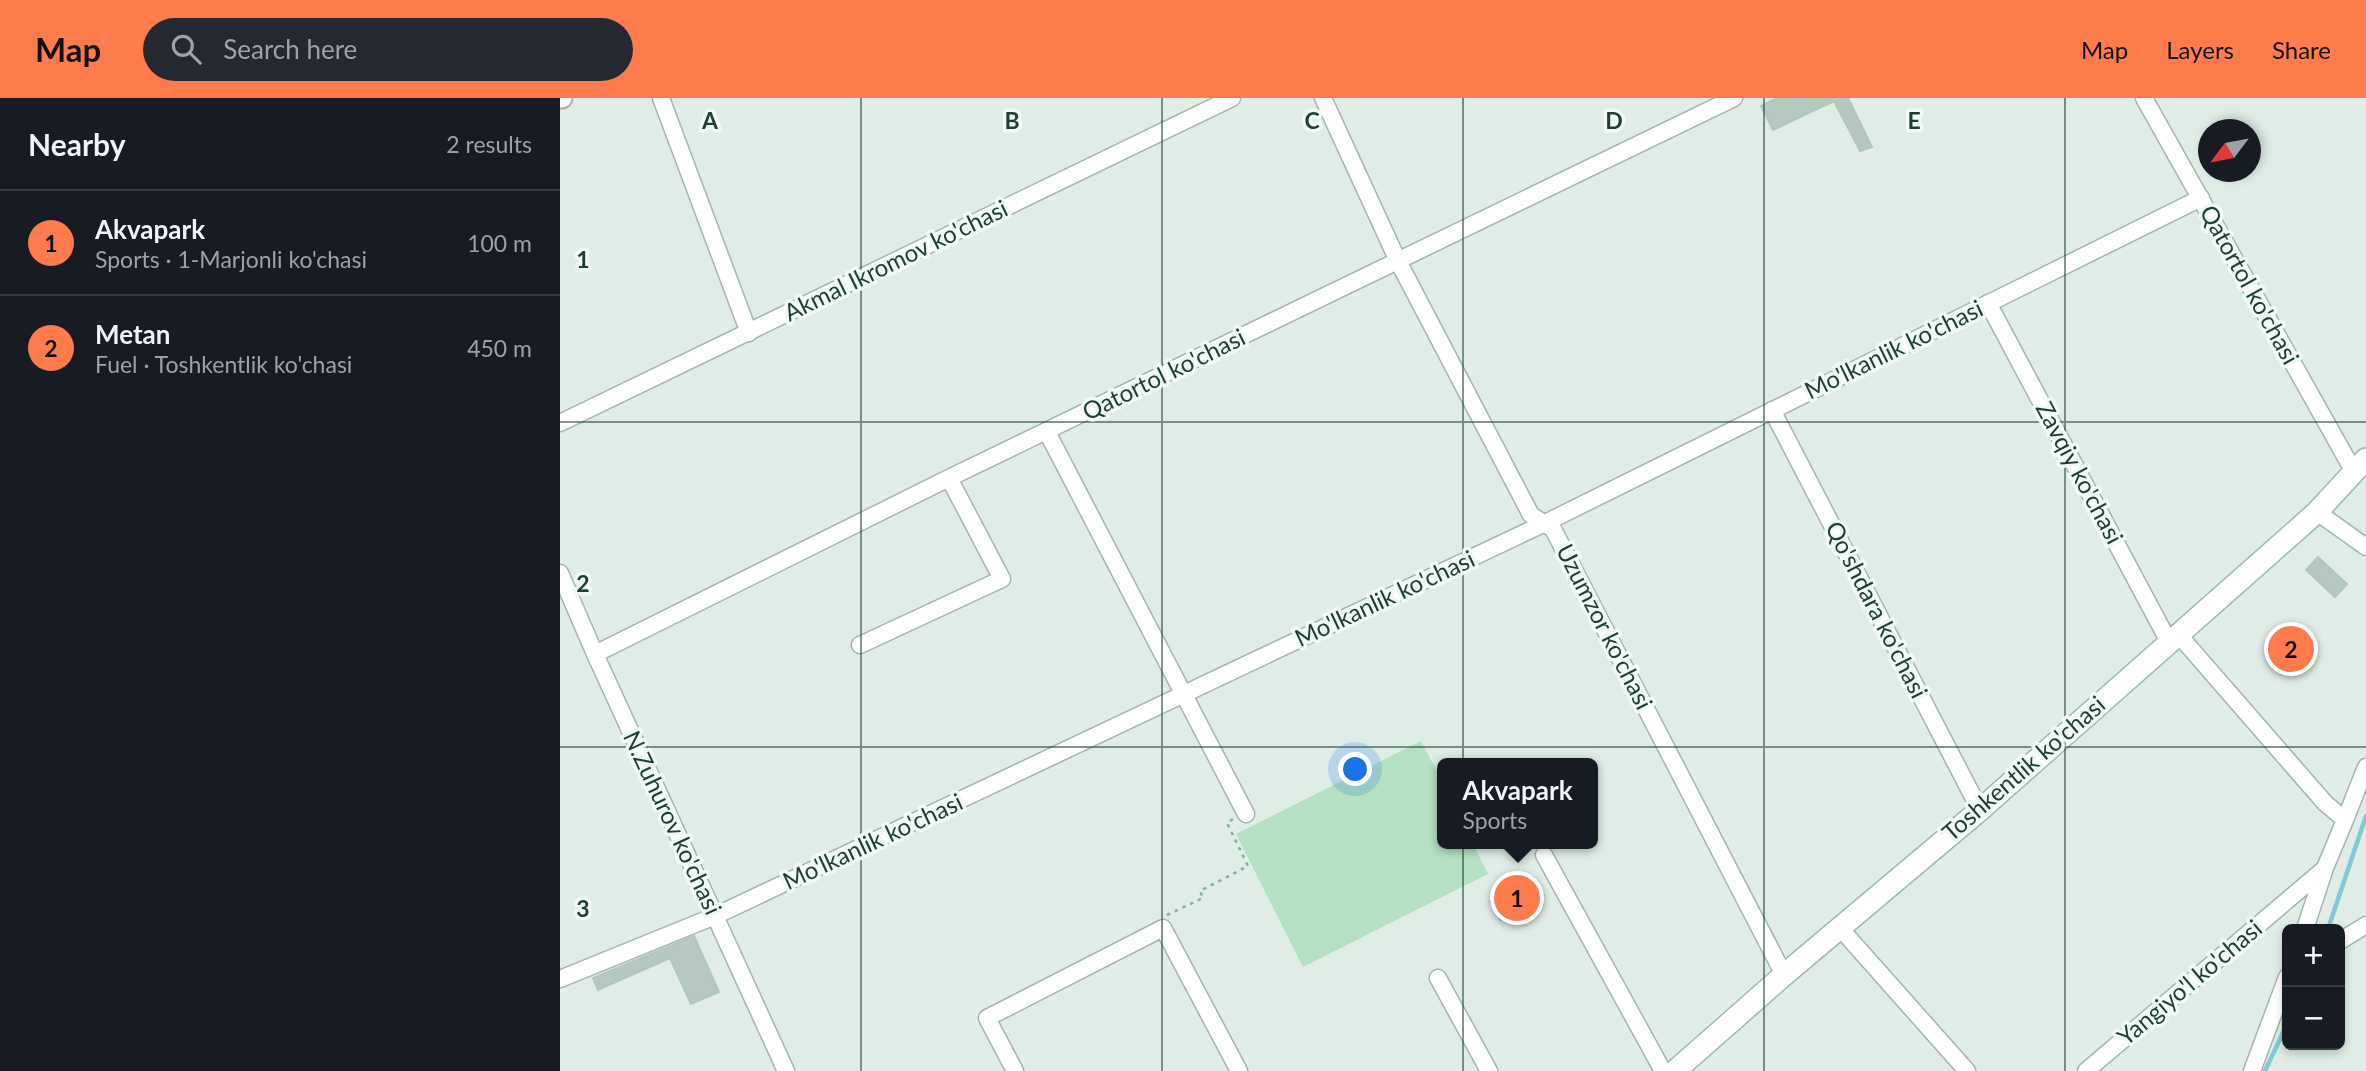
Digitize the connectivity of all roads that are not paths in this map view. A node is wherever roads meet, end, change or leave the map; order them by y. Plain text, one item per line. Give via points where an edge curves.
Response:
1 (661, 98) edge
2 (1231, 98) edge
3 (1323, 98) edge
4 (1734, 98) edge
5 (2144, 98) edge
6 (2201, 198) junction
7 (1398, 261) junction
8 (1988, 303) junction
9 (749, 332) junction
10 (1772, 410) junction
11 (560, 423) edge
12 (1046, 432) junction
13 (2360, 466) edge
14 (949, 478) junction
15 (2317, 512) junction
16 (1543, 524) junction
17 (2366, 547) edge
18 (560, 573) edge
19 (2173, 638) junction
20 (860, 645) dead end
21 (595, 654) junction
22 (1184, 694) junction
23 (2366, 767) edge
24 (1980, 810) junction
25 (1246, 814) road end
26 (2345, 820) junction
27 (1544, 855) dead end
28 (2325, 869) junction
29 (715, 916) junction
30 (2307, 924) edge
31 (2366, 925) edge
32 (1840, 928) junction
33 (2345, 937) edge
34 (1784, 975) junction
35 (1438, 978) dead end
36 (560, 979) edge
37 (2284, 987) edge
38 (786, 1071) edge
39 (1015, 1071) edge
40 (1239, 1071) edge
41 (1489, 1071) edge
42 (1663, 1071) edge
43 (1675, 1071) edge
44 (1967, 1071) edge
45 (2086, 1071) edge
46 (2252, 1071) edge

1 - 9 street
2 - 9 street, Akmal Ikromov ko'chasi
3 - 7 street, Uzumzor ko'chasi
4 - 7 street, Qatortol ko'chasi
5 - 6 street, Qatortol ko'chasi
6 - 8 street, Mo'lkanlik ko'chasi
6 - 13 street, Qatortol ko'chasi
7 - 12 street, Qatortol ko'chasi
7 - 16 street, Uzumzor ko'chasi via 1531,515
8 - 10 street, Mo'lkanlik ko'chasi
8 - 19 street, Zavqiy ko'chasi
9 - 11 street, Akmal Ikromov ko'chasi
10 - 16 street, Mo'lkanlik ko'chasi
10 - 24 street, Qo'shdara ko'chasi
12 - 14 street, Qatortol ko'chasi
12 - 22 street
13 - 15 main road, Toshkentlik ko'chasi
14 - 20 street via 1002,579
14 - 21 street, Qatortol ko'chasi
15 - 17 street
15 - 19 main road, Toshkentlik ko'chasi
16 - 22 street, Mo'lkanlik ko'chasi
16 - 34 street, Uzumzor ko'chasi via 1553,529
18 - 21 street, N.Zuhurov ko'chasi
19 - 24 main road, Toshkentlik ko'chasi
19 - 26 street, Zavqiy ko'chasi
21 - 29 street, N.Zuhurov ko'chasi
22 - 25 street
22 - 29 street, Mo'lkanlik ko'chasi
23 - 26 street
24 - 32 main road, Toshkentlik ko'chasi
26 - 28 street
27 - 42 street
28 - 30 street
28 - 45 street, Yangiyo'l ko'chasi
29 - 36 street, Mo'lkanlik ko'chasi
29 - 38 street, N.Zuhurov ko'chasi
31 - 33 street
32 - 34 main road, Toshkentlik ko'chasi
32 - 44 street
34 - 43 main road, Toshkentlik ko'chasi
35 - 41 street
37 - 46 street
39 - 40 street via 987,1018 1163,928

